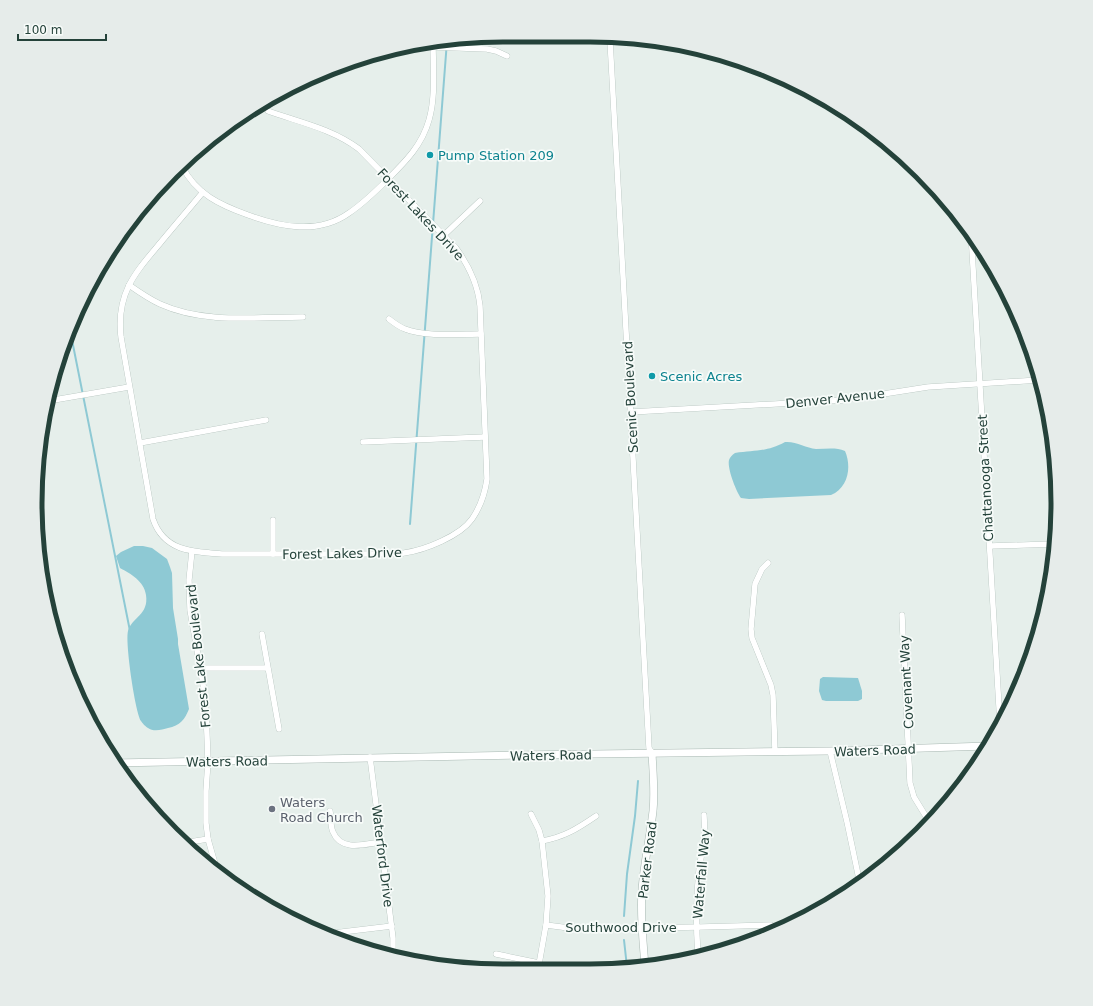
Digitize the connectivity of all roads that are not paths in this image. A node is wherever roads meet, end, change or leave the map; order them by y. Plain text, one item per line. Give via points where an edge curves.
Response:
1 (610, 43) edge
2 (444, 46) edge
3 (433, 48) edge
4 (508, 56) dead end
5 (268, 111) dead end
6 (184, 170) edge
7 (388, 179) junction
8 (203, 192) junction
9 (480, 201) dead end
10 (443, 236) junction
11 (972, 245) edge
12 (128, 285) junction
13 (303, 317) dead end
14 (389, 319) dead end
15 (481, 334) junction
16 (1034, 380) edge
17 (980, 384) junction
18 (129, 387) junction
19 (54, 399) edge
20 (631, 412) junction
21 (266, 420) dead end
22 (485, 437) junction
23 (362, 442) dead end
24 (140, 443) junction
25 (273, 520) dead end
26 (1049, 544) edge
27 (990, 546) junction
28 (192, 551) junction
29 (273, 554) junction
30 (768, 563) dead end
31 (902, 614) dead end
32 (262, 634) dead end
33 (200, 668) junction
34 (267, 668) junction
35 (999, 714) edge
36 (279, 728) dead end
37 (981, 746) edge
38 (909, 749) junction
39 (830, 751) junction
40 (775, 752) junction
41 (652, 754) junction
42 (370, 758) junction
43 (208, 761) junction
44 (123, 764) edge
45 (330, 811) dead end
46 (531, 814) dead end
47 (704, 815) dead end
48 (596, 816) dead end
49 (927, 818) edge
50 (208, 839) junction
51 (542, 841) junction
52 (190, 842) edge
53 (381, 842) junction
54 (215, 863) edge
55 (859, 877) edge
56 (546, 925) junction
57 (771, 925) dead end
58 (392, 926) junction
59 (696, 927) junction
60 (642, 928) junction
61 (336, 933) edge
62 (393, 950) edge
63 (698, 951) edge
64 (496, 954) dead end
65 (645, 961) edge
66 (539, 963) joint

1 - 20 street, Scenic Boulevard
2 - 4 street via 487,49
3 - 7 street via 433,99 429,121 411,155
5 - 7 street, Forest Lakes Drive via 349,141
6 - 8 street
7 - 8 street via 348,214 315,226 291,227 269,222 223,206
7 - 10 street, Forest Lakes Drive
8 - 12 street, Forest Lakes Drive via 136,271
9 - 10 street
10 - 15 street, Forest Lakes Drive via 467,263 472,273 479,297
11 - 17 street, Chattanooga Street
12 - 13 street via 161,305 194,315 221,318
12 - 18 street, Forest Lakes Drive via 119,324
14 - 15 street via 409,330 446,335
15 - 22 street, Forest Lakes Drive
16 - 17 street, Denver Avenue
17 - 20 street, Denver Avenue via 928,387 845,400
17 - 27 street, Chattanooga Street
18 - 19 street
18 - 24 street, Forest Lakes Drive
20 - 41 street, Scenic Boulevard via 643,646
21 - 24 street
22 - 23 street
22 - 29 street, Forest Lakes Drive via 487,479 482,502 472,519 453,535 403,554
24 - 28 street, Forest Lakes Drive via 156,526 168,542
25 - 29 street
26 - 27 street
27 - 35 street, Chattanooga Street
28 - 29 street, Forest Lakes Drive
28 - 33 street, Forest Lake Boulevard via 189,599
30 - 40 street via 755,584 751,629 773,695
31 - 38 street, Covenant Way
32 - 34 street
33 - 34 street
33 - 43 street, Forest Lake Boulevard via 206,710
34 - 36 street
37 - 38 street, Waters Road
38 - 39 street, Waters Road
38 - 49 street, Covenant Way via 911,790
39 - 40 street, Waters Road
39 - 55 street
40 - 41 street, Waters Road
41 - 42 street, Waters Road
41 - 60 street, Parker Road via 654,797 642,890
42 - 43 street, Waters Road
42 - 53 street, Waterford Drive
43 - 44 street, Waters Road
43 - 50 street, Forest Lake Boulevard
45 - 53 street via 332,830 342,843 354,846
46 - 51 street
47 - 59 street, Waterfall Way
48 - 51 street via 568,834
50 - 52 street
50 - 54 street, Forest Lake Boulevard
51 - 56 street via 548,896
53 - 58 street, Waterford Drive
56 - 60 street, Southwood Drive via 589,929
56 - 66 street
57 - 59 street, Southwood Drive
58 - 61 street
58 - 62 street, Waterford Drive
59 - 60 street, Southwood Drive
59 - 63 street, Waterfall Way
60 - 65 street, Parker Road
64 - 66 street

